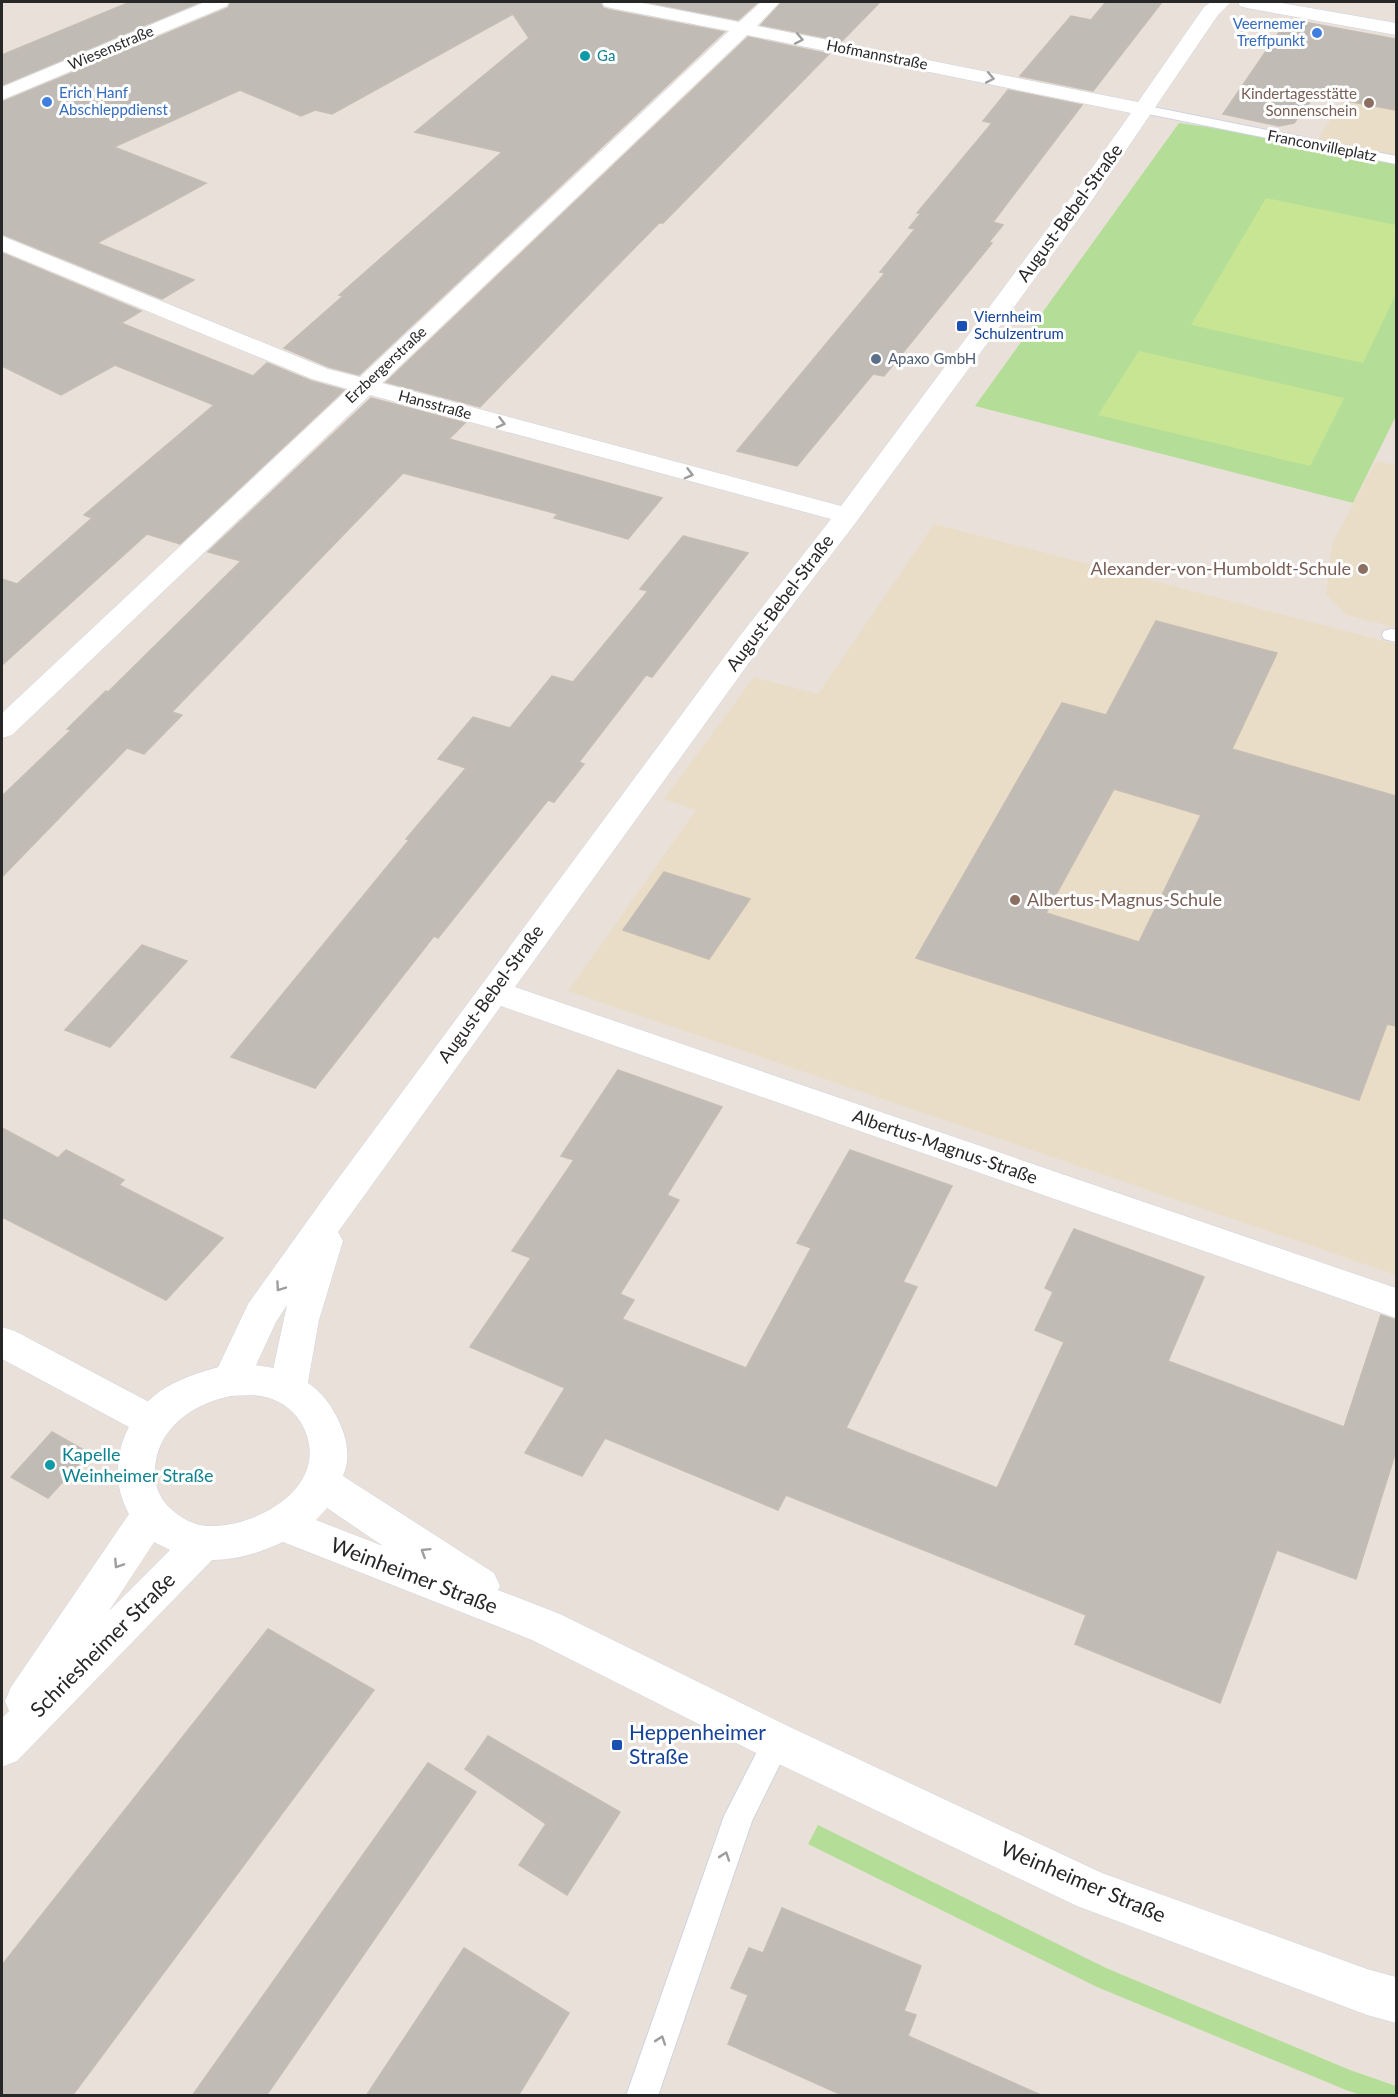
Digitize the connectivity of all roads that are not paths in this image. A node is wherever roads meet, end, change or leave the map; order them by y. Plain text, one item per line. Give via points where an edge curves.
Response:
1 (220, 2) edge
2 (611, 2) edge
3 (771, 2) edge
4 (1222, 2) edge
5 (1247, 2) edge
6 (742, 28) junction
7 (1396, 29) edge
8 (2, 94) edge
9 (1143, 109) junction
10 (1396, 160) edge
11 (2, 243) edge
12 (364, 386) junction
13 (848, 516) junction
14 (2, 729) edge
15 (493, 991) junction
16 (338, 1205) junction
17 (1396, 1303) edge
18 (2, 1342) edge
19 (231, 1380) junction
20 (288, 1388) junction
21 (153, 1422) junction
22 (322, 1483) junction
23 (150, 1515) junction
24 (282, 1525) junction
25 (203, 1543) junction
26 (546, 1627) junction
27 (2, 1738) edge
28 (777, 1742) junction
29 (2, 1747) edge
30 (1396, 2000) edge
31 (642, 2096) edge

1 - 8 street, Wiesenstraße
2 - 6 street, Hofmannstraße
3 - 6 street, Erzbergerstraße
4 - 9 street, August-Bebel-Straße via 1211,11
5 - 7 street
6 -> 9 street, Hofmannstraße
6 - 12 street, Erzbergerstraße
9 - 10 lane, Franconvilleplatz
9 - 13 street, August-Bebel-Straße
11 - 12 street, Hansstraße via 320,374
12 -> 13 street, Hansstraße
12 - 14 street, Erzbergerstraße
13 - 15 street, August-Bebel-Straße via 749,643
15 - 16 street, August-Bebel-Straße
15 - 17 street, Albertus-Magnus-Straße
16 -> 19 street, August-Bebel-Straße via 261,1314
16 - 20 street, August-Bebel-Straße via 314,1272
18 - 21 street
19 - 20 street via 261,1380
19 - 21 street via 187,1394
20 - 22 street via 311,1405 325,1428 329,1455
21 - 23 street via 139,1445 134,1470 137,1494
22 - 24 street via 306,1506
26 -> 22 street, Weinheimer Straße
23 - 25 street via 172,1533
23 -> 27 street, Schriesheimer Straße
24 - 25 street via 248,1539
24 - 26 street, Weinheimer Straße
25 - 29 street, Schriesheimer Straße
26 - 28 street, Weinheimer Straße
28 - 30 street, Weinheimer Straße via 1093,1891
31 -> 28 lane via 739,1816

